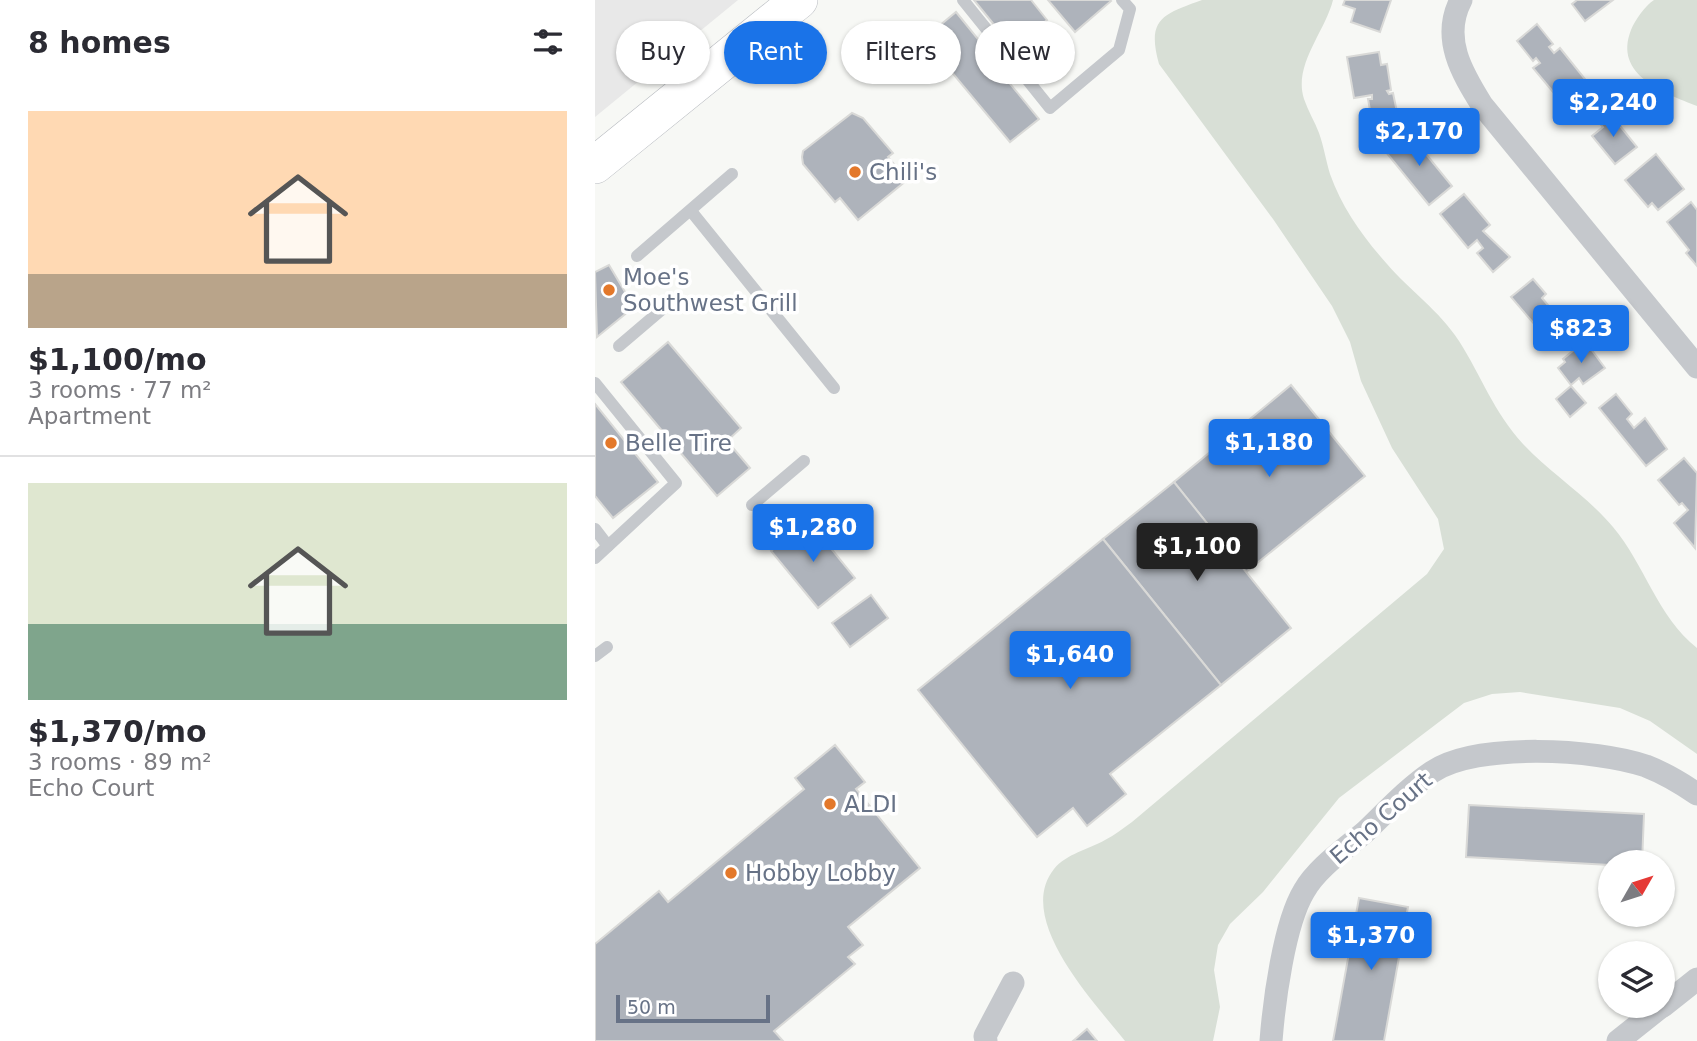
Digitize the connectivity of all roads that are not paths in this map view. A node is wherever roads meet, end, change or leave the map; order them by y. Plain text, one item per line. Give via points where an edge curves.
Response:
1 (799, 0) edge
2 (963, 0) edge
3 (1122, 0) edge
4 (1458, 11) edge
5 (595, 165) edge
6 (733, 174) dead end
7 (691, 211) junction
8 (637, 256) dead end
9 (673, 300) dead end
10 (619, 346) dead end
11 (1697, 366) edge
12 (595, 383) edge
13 (834, 388) dead end
14 (804, 461) dead end
15 (752, 505) dead end
16 (595, 529) edge
17 (608, 546) junction
18 (595, 558) edge
19 (607, 647) dead end
20 (595, 656) edge
21 (1697, 794) edge
22 (1697, 979) edge
23 (1013, 983) dead end
24 (1675, 996) edge
25 (1647, 1018) edge
26 (986, 1041) edge
27 (1271, 1041) edge
28 (1618, 1041) edge

1 - 5 main road
2 - 3 lane via 1050,108 1119,50 1130,9
4 - 11 street via 1456,58 1482,106
6 - 7 lane
7 - 8 lane
7 - 13 lane
9 - 10 lane
12 - 17 lane via 676,483
14 - 15 lane
16 - 17 lane
17 - 18 lane
19 - 20 lane
21 - 27 street, Echo Court via 1643,765 1585,755 1518,751 1469,756 1433,771 1304,891 1285,954
22 - 24 street
23 - 26 street
25 - 28 street

